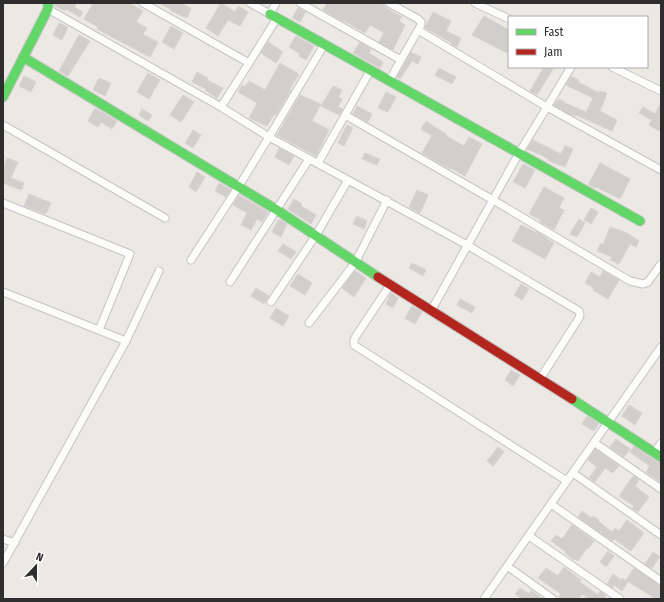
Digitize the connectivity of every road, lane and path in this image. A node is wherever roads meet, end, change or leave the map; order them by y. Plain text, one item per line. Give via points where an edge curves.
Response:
1 (144, 3) edge
2 (250, 3) edge
3 (276, 3) edge
4 (300, 3) edge
5 (389, 3) edge
6 (475, 3) edge
7 (486, 5) edge
8 (48, 6) edge
9 (273, 16) junction
10 (508, 18) edge
11 (418, 30) junction
12 (324, 45) junction
13 (23, 56) junction
14 (401, 60) junction
15 (249, 63) junction
16 (570, 68) edge
17 (614, 68) edge
18 (370, 70) junction
19 (389, 81) junction
20 (661, 91) edge
21 (3, 97) edge
22 (221, 107) junction
23 (547, 107) junction
24 (345, 115) junction
25 (3, 125) edge
26 (269, 137) junction
27 (519, 153) junction
28 (309, 159) junction
29 (318, 164) junction
30 (661, 170) edge
31 (348, 180) junction
32 (240, 186) junction
33 (387, 200) junction
34 (493, 200) junction
35 (3, 203) edge
36 (277, 210) junction
37 (165, 218) dead end
38 (640, 221) dead end
39 (316, 235) junction
40 (468, 245) junction
41 (191, 260) dead end
42 (355, 263) junction
43 (661, 264) edge
44 (159, 271) dead end
45 (230, 282) dead end
46 (390, 285) junction
47 (3, 292) edge
48 (271, 302) dead end
49 (431, 310) junction
50 (309, 324) dead end
51 (99, 330) junction
52 (126, 341) junction
53 (661, 347) edge
54 (540, 379) junction
55 (608, 421) junction
56 (594, 443) junction
57 (661, 443) edge
58 (658, 455) edge
59 (573, 474) junction
60 (567, 481) junction
61 (661, 489) edge
62 (551, 504) junction
63 (661, 535) edge
64 (529, 536) junction
65 (3, 539) edge
66 (15, 543) junction
67 (3, 563) edge
68 (507, 566) junction
69 (661, 581) edge
70 (484, 599) edge
71 (553, 599) edge
72 (620, 599) edge

1 - 15 street
2 - 9 street
3 - 9 street
4 - 14 street
5 - 11 street via 420,20
6 - 7 street
7 - 10 street
8 - 13 street
8 - 22 street
9 - 12 street
9 - 15 street
11 - 14 street
11 - 23 street
12 - 18 street
12 - 26 street
13 - 21 street
13 - 32 street
14 - 19 street
15 - 22 street
16 - 23 street
17 - 20 street
18 - 19 street
18 - 24 street
19 - 27 street
22 - 26 street
23 - 27 street
23 - 30 street
24 - 29 street
24 - 34 street
25 - 37 street
26 - 28 street
26 - 32 street
27 - 34 street
27 - 38 street
28 - 29 street
28 - 36 street
29 - 31 street
31 - 33 street
31 - 39 street
32 - 36 street
32 - 41 street
33 - 40 street
33 - 42 street
34 - 40 street
34 - 43 street via 630,281 643,284 648,282
35 - 51 street via 130,254
36 - 39 street
36 - 45 street
39 - 42 street
39 - 48 street
40 - 49 street
40 - 54 street via 580,313
42 - 46 street
42 - 50 street
44 - 52 street
46 - 49 street
46 - 60 street via 356,336 354,345
47 - 51 street
49 - 54 street
51 - 52 street
52 - 66 street
53 - 55 street
54 - 55 street
55 - 56 street
55 - 58 street
56 - 59 street
56 - 61 street
57 - 58 street
59 - 60 street
59 - 63 street
60 - 62 street
62 - 64 street
62 - 69 street
64 - 68 street
64 - 72 street
65 - 66 street
66 - 67 street
68 - 70 street
68 - 71 street

